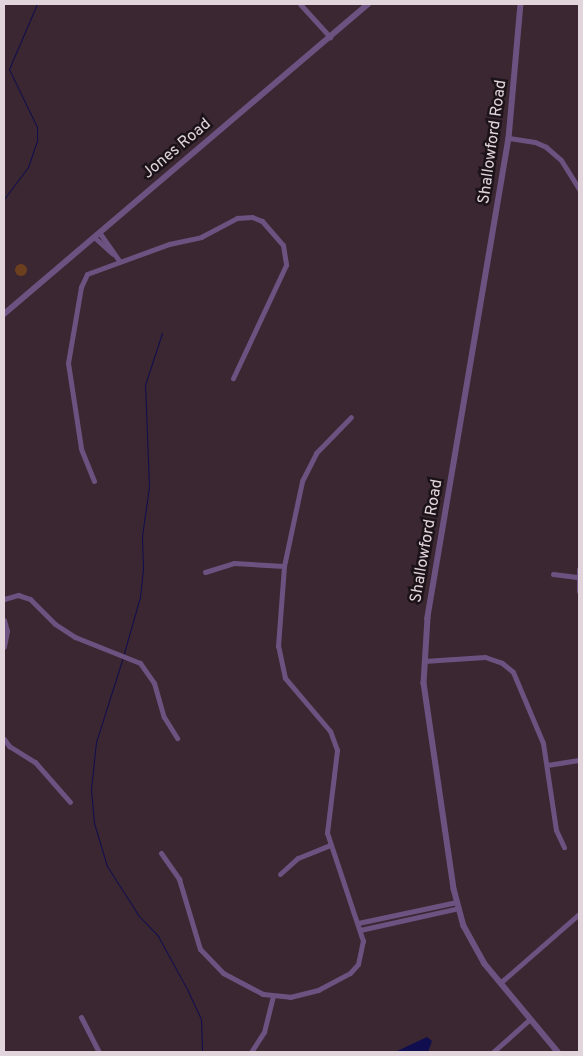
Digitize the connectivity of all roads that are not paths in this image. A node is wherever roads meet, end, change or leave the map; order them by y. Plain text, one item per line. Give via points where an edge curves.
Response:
1 (300, 4) edge
2 (368, 4) edge
3 (521, 4) edge
4 (330, 37) junction
5 (509, 138) junction
6 (579, 189) edge
7 (100, 232) junction
8 (94, 238) junction
9 (113, 254) junction
10 (119, 261) junction
11 (4, 314) edge
12 (233, 378) dead end
13 (351, 417) dead end
14 (94, 481) dead end
15 (284, 566) junction
16 (579, 569) edge
17 (205, 572) dead end
18 (554, 576) dead end
19 (577, 577) junction
20 (579, 591) edge
21 (4, 598) edge
22 (4, 620) edge
23 (4, 647) edge
24 (424, 661) junction
25 (177, 738) dead end
26 (4, 739) edge
27 (579, 760) edge
28 (547, 765) junction
29 (70, 802) dead end
30 (330, 845) junction
31 (564, 847) dead end
32 (162, 853) dead end
33 (280, 874) dead end
34 (458, 905) junction
35 (579, 914) edge
36 (358, 923) junction
37 (360, 930) junction
38 (500, 983) junction
39 (273, 996) junction
40 (81, 1017) dead end
41 (530, 1019) junction
42 (98, 1052) edge
43 (251, 1052) edge
44 (493, 1052) edge
45 (558, 1052) edge

1 - 4 street
2 - 4 street, Jones Road
3 - 5 street, Shallowford Road
4 - 7 street, Jones Road
5 - 6 street via 535,142 557,156
5 - 24 street, Shallowford Road via 428,618
7 - 8 street, Jones Road
7 - 9 street
8 - 9 street
8 - 11 street, Jones Road
9 - 10 street
10 - 12 street via 201,237 237,218 252,217 266,224 283,245 286,265
10 - 14 street via 92,271 84,278 68,356 81,448
13 - 15 street via 316,453 306,469
15 - 17 street via 234,563
15 - 30 street via 278,646 281,667 291,687 330,731 337,750 327,820
16 - 19 street
18 - 19 street
19 - 20 street
21 - 25 street via 18,595 30,599 55,624 75,637 140,663 154,683 164,717
22 - 23 street via 7,631
24 - 28 street via 485,657 507,667 517,679 539,729
24 - 34 street, Shallowford Road via 426,706
26 - 29 street via 9,746 35,762
27 - 28 street
28 - 31 street via 556,830
30 - 33 street via 298,858
30 - 36 street
32 - 39 street via 179,879 196,939 206,958 223,973 254,991
34 - 36 street
34 - 37 street
34 - 38 street, Shallowford Road via 472,943
35 - 38 street
36 - 37 street
37 - 39 street via 363,953 350,973 307,994
38 - 41 street, Shallowford Road
39 - 43 street via 264,1032
40 - 42 street
41 - 44 street
41 - 45 street, Shallowford Road

